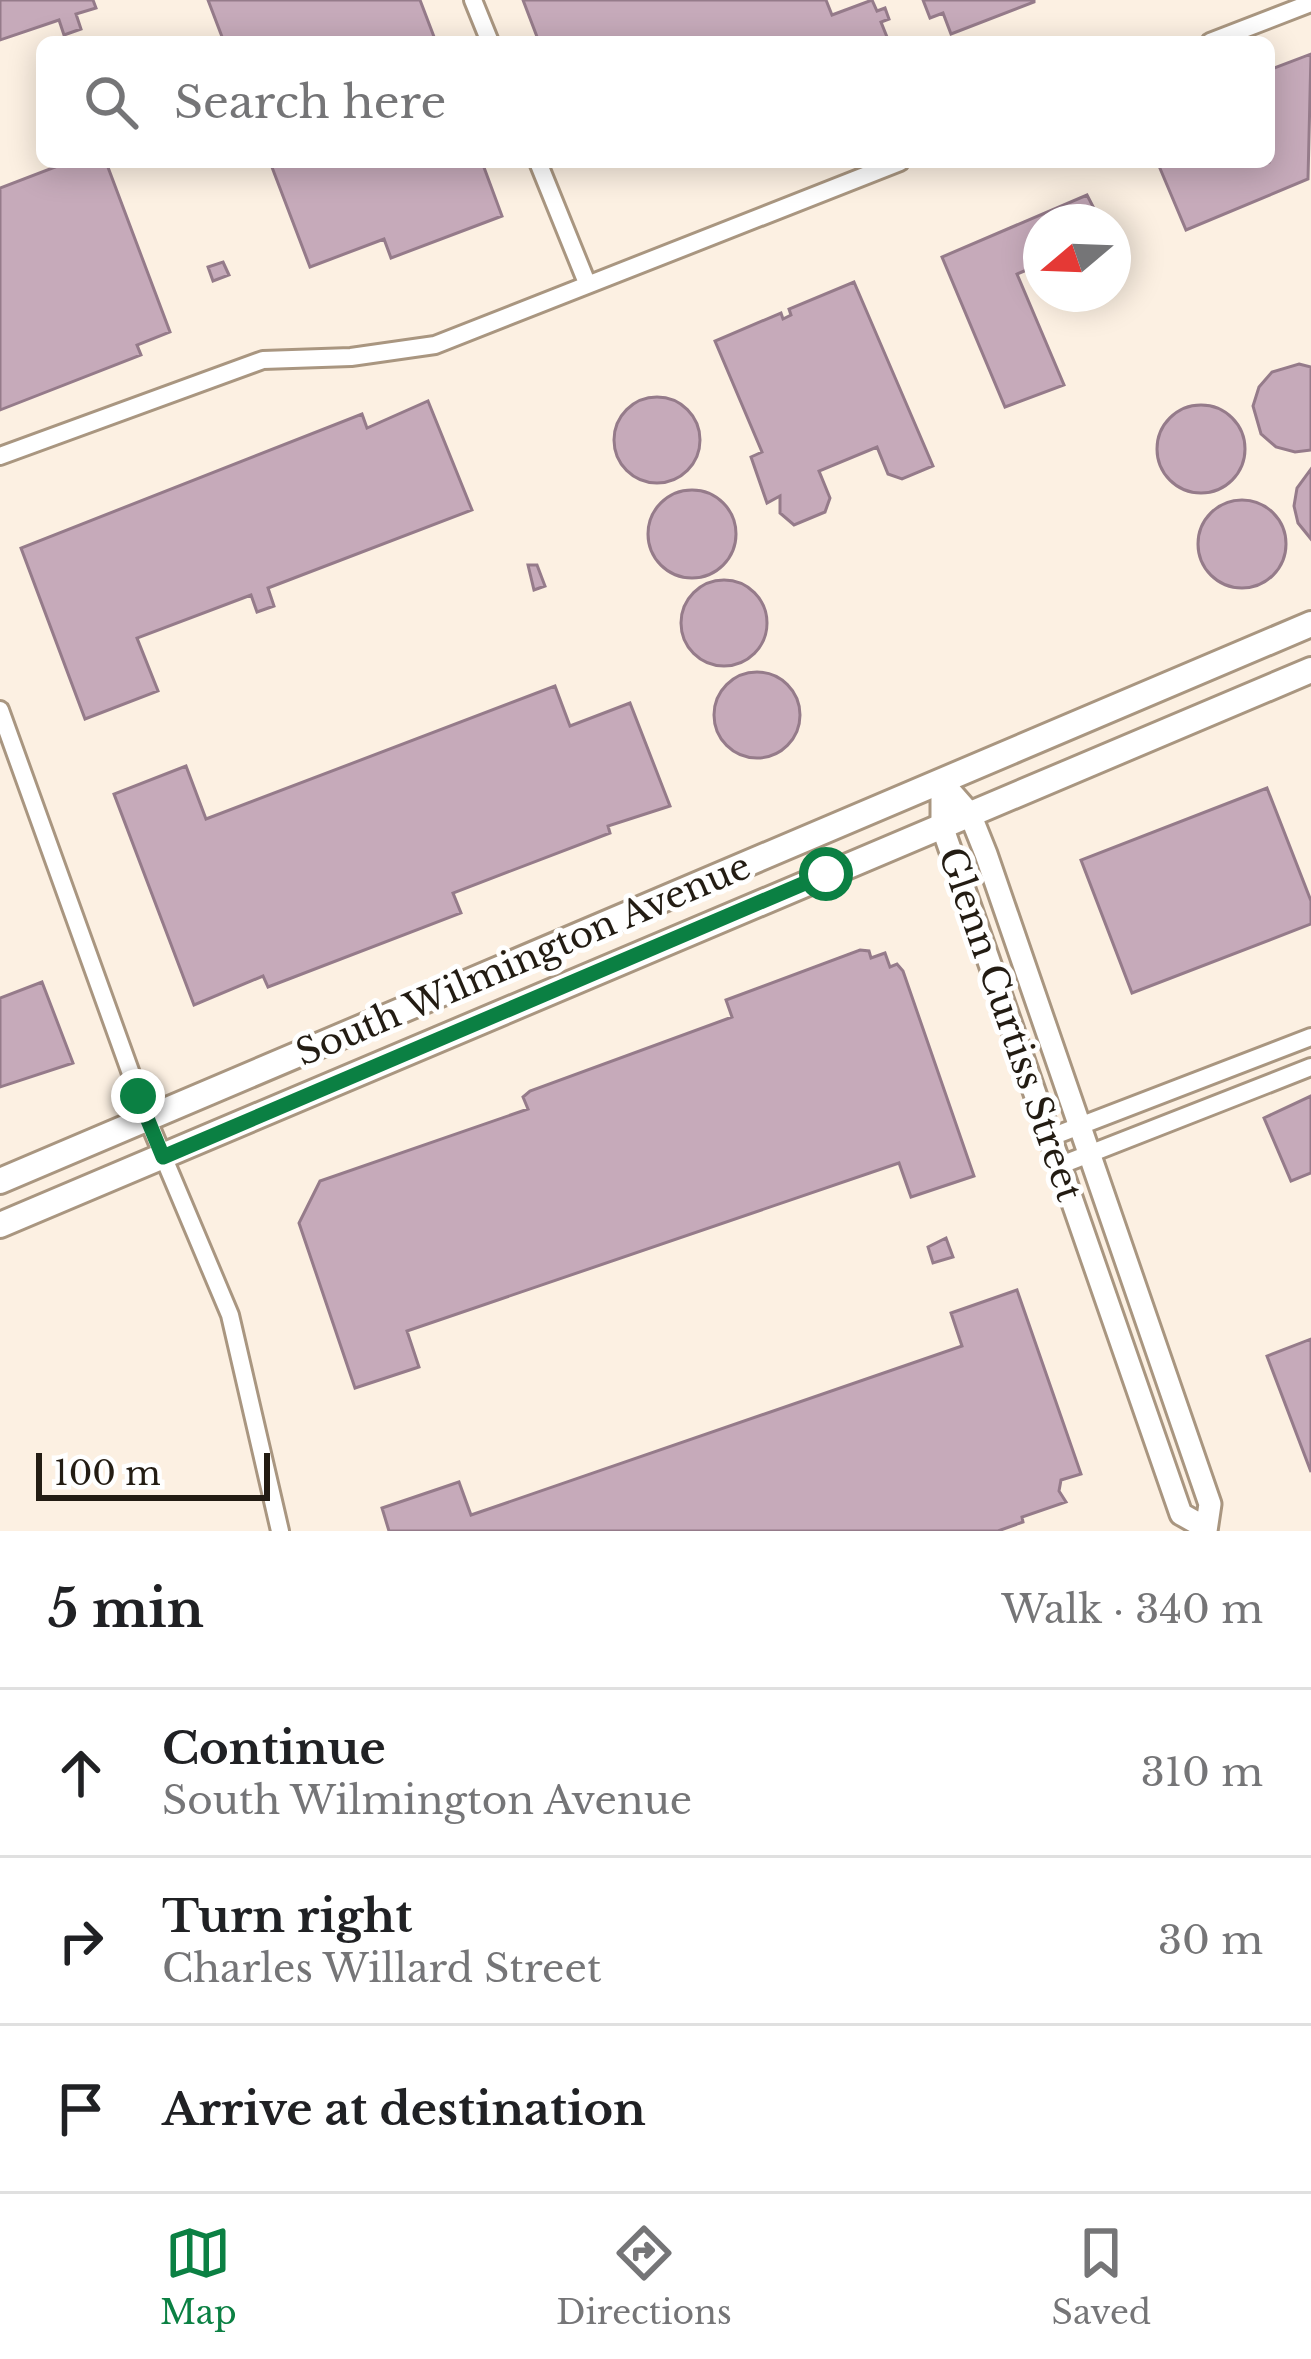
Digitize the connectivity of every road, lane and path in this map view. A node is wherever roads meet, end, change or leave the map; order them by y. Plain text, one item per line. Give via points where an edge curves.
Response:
1 (473, 0) edge
2 (1311, 3) edge
3 (488, 36) edge
4 (1226, 36) edge
5 (540, 168) edge
6 (884, 168) edge
7 (587, 283) junction
8 (0, 456) edge
9 (1311, 624) edge
10 (1311, 670) edge
11 (0, 710) edge
12 (942, 782) junction
13 (970, 814) junction
14 (942, 826) junction
15 (1311, 1036) edge
16 (1311, 1066) edge
17 (147, 1118) junction
18 (1079, 1126) junction
19 (1051, 1137) junction
20 (1089, 1154) junction
21 (163, 1157) junction
22 (1061, 1165) junction
23 (0, 1181) edge
24 (0, 1225) edge
25 (1205, 1529) edge
26 (280, 1531) edge

1 - 3 street
2 - 4 street
5 - 7 street
6 - 7 street
7 - 8 street via 435,345 263,360
9 - 12 main road, South Wilmington Avenue
10 - 13 main road, South Wilmington Avenue
11 - 17 street
12 - 13 street, Glenn Curtiss Street
12 - 14 street, Glenn Curtiss Street
12 - 17 main road, South Wilmington Avenue
13 - 14 main road, South Wilmington Avenue
13 - 18 street, Glenn Curtiss Street
14 - 19 street, Glenn Curtiss Street
14 - 21 main road, South Wilmington Avenue
15 - 18 street
16 - 20 street
17 - 21 street
17 - 23 main road, South Wilmington Avenue
18 - 19 street
18 - 20 street, Glenn Curtiss Street
19 - 22 street, Glenn Curtiss Street
20 - 22 street
20 - 25 street, Glenn Curtiss Street via 1210,1504
21 - 24 main road, South Wilmington Avenue
21 - 26 street via 230,1315
22 - 25 street, Glenn Curtiss Street via 1181,1514

